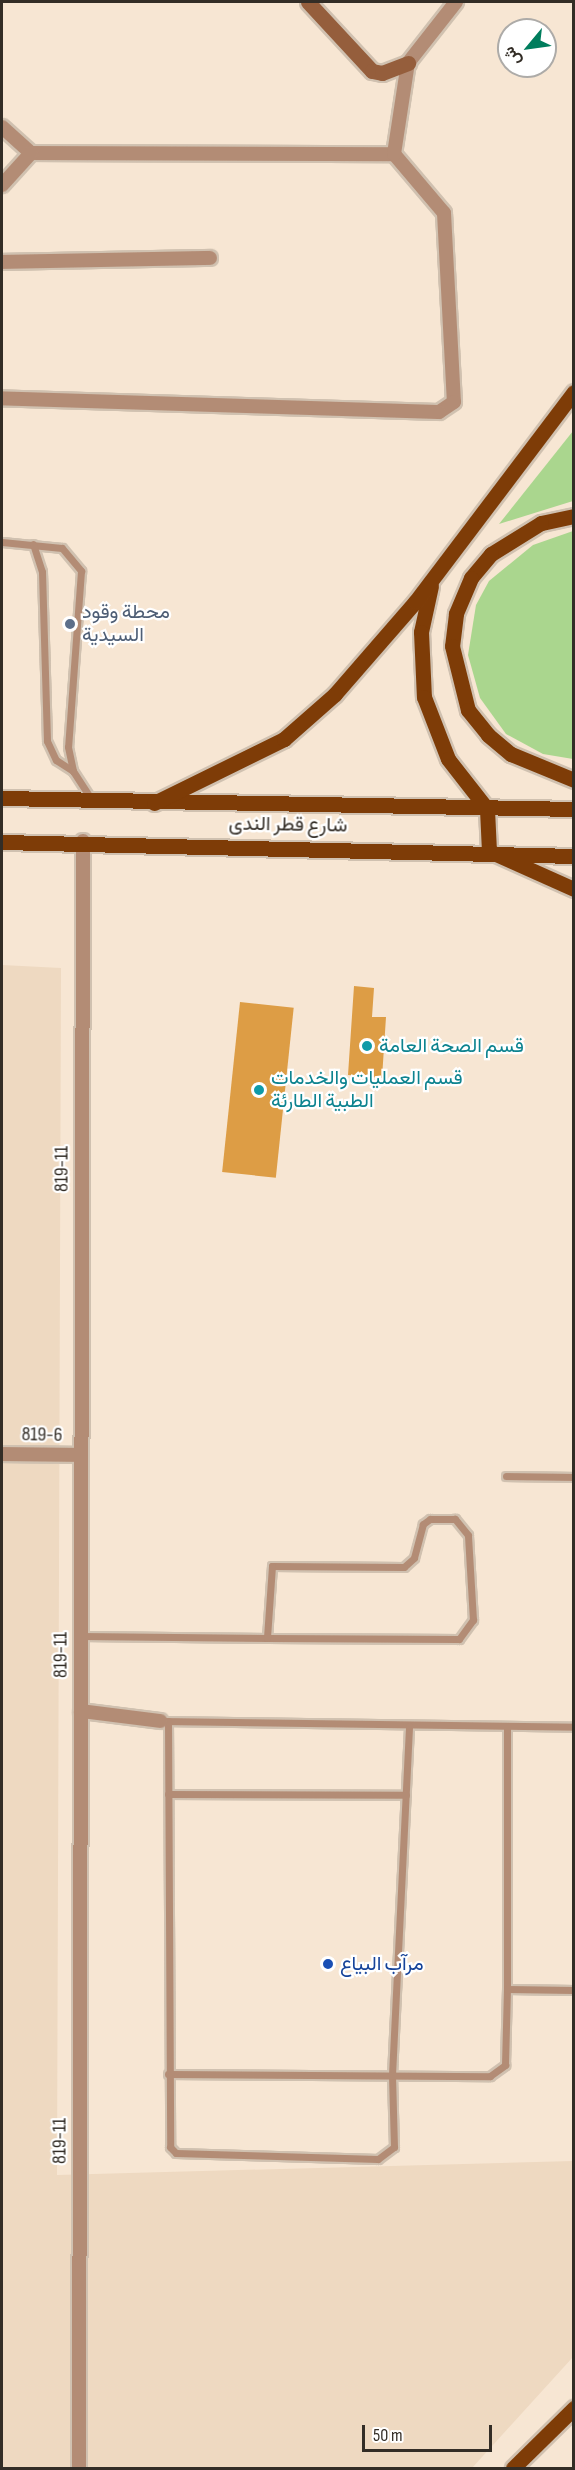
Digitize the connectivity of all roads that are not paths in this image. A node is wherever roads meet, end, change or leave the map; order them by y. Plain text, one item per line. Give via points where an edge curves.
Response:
1 (308, 2) edge
2 (456, 2) edge
3 (408, 63) junction
4 (2, 127) edge
5 (31, 153) junction
6 (394, 154) junction
7 (2, 185) edge
8 (210, 258) dead end
9 (2, 262) edge
10 (573, 392) edge
11 (2, 398) edge
12 (573, 516) edge
13 (2, 542) edge
14 (33, 544) junction
15 (438, 568) junction
16 (73, 771) junction
17 (573, 780) edge
18 (2, 798) edge
19 (94, 801) junction
20 (154, 803) junction
21 (487, 809) junction
22 (573, 809) edge
23 (83, 841) junction
24 (2, 842) edge
25 (489, 851) junction
26 (573, 856) edge
27 (573, 890) edge
28 (2, 1454) edge
29 (81, 1455) junction
30 (506, 1476) dead end
31 (573, 1477) edge
32 (81, 1636) junction
33 (267, 1638) junction
34 (81, 1711) junction
35 (164, 1721) junction
36 (409, 1726) junction
37 (507, 1726) junction
38 (573, 1727) edge
39 (168, 1794) junction
40 (406, 1795) junction
41 (507, 1989) junction
42 (573, 1990) edge
43 (168, 2074) junction
44 (392, 2075) junction
45 (573, 2408) edge
46 (79, 2469) edge
47 (513, 2469) edge

1 - 3 street via 372,71 382,74
2 - 3 street
3 - 6 street
4 - 5 street
5 - 6 street
5 - 7 street
6 - 11 street via 444,213 454,402 439,412
8 - 9 street
10 - 15 main road
12 - 17 main road via 541,523 491,554 471,578 456,614 452,646 468,710 488,735 511,754
13 - 14 lane
14 - 16 lane via 42,572 47,741 56,760
14 - 16 lane via 62,548 81,571 68,747
15 - 20 main road via 335,694 284,739
15 - 21 main road via 421,632 424,697 448,759
16 - 19 lane
18 - 19 main road, شارع قطر الندى
19 - 20 main road, شارع قطر الندى
20 - 21 main road, شارع قطر الندى
21 - 22 main road, شارع قطر الندى
21 - 25 main road
23 - 24 main road, شارع قطر الندى
23 - 25 main road, شارع قطر الندى
23 - 29 street, 819-11
25 - 26 main road, شارع قطر الندى
25 - 27 main road
28 - 29 street, 819-6
29 - 32 street, 819-11
30 - 31 lane
32 - 33 lane
32 - 34 street, 819-11
33 - 33 lane via 459,1639 473,1620 468,1535 455,1519 430,1519 423,1524 414,1558 404,1567 272,1566
34 - 35 street
34 - 46 street, 819-11
35 - 36 lane
35 - 39 lane
36 - 37 lane
36 - 40 lane
37 - 38 lane
37 - 41 lane
39 - 40 lane
39 - 43 lane
40 - 44 lane
41 - 42 lane
41 - 44 lane via 500,2073
43 - 44 lane
43 - 44 lane via 168,2136 176,2153 378,2159 394,2147
45 - 47 main road

